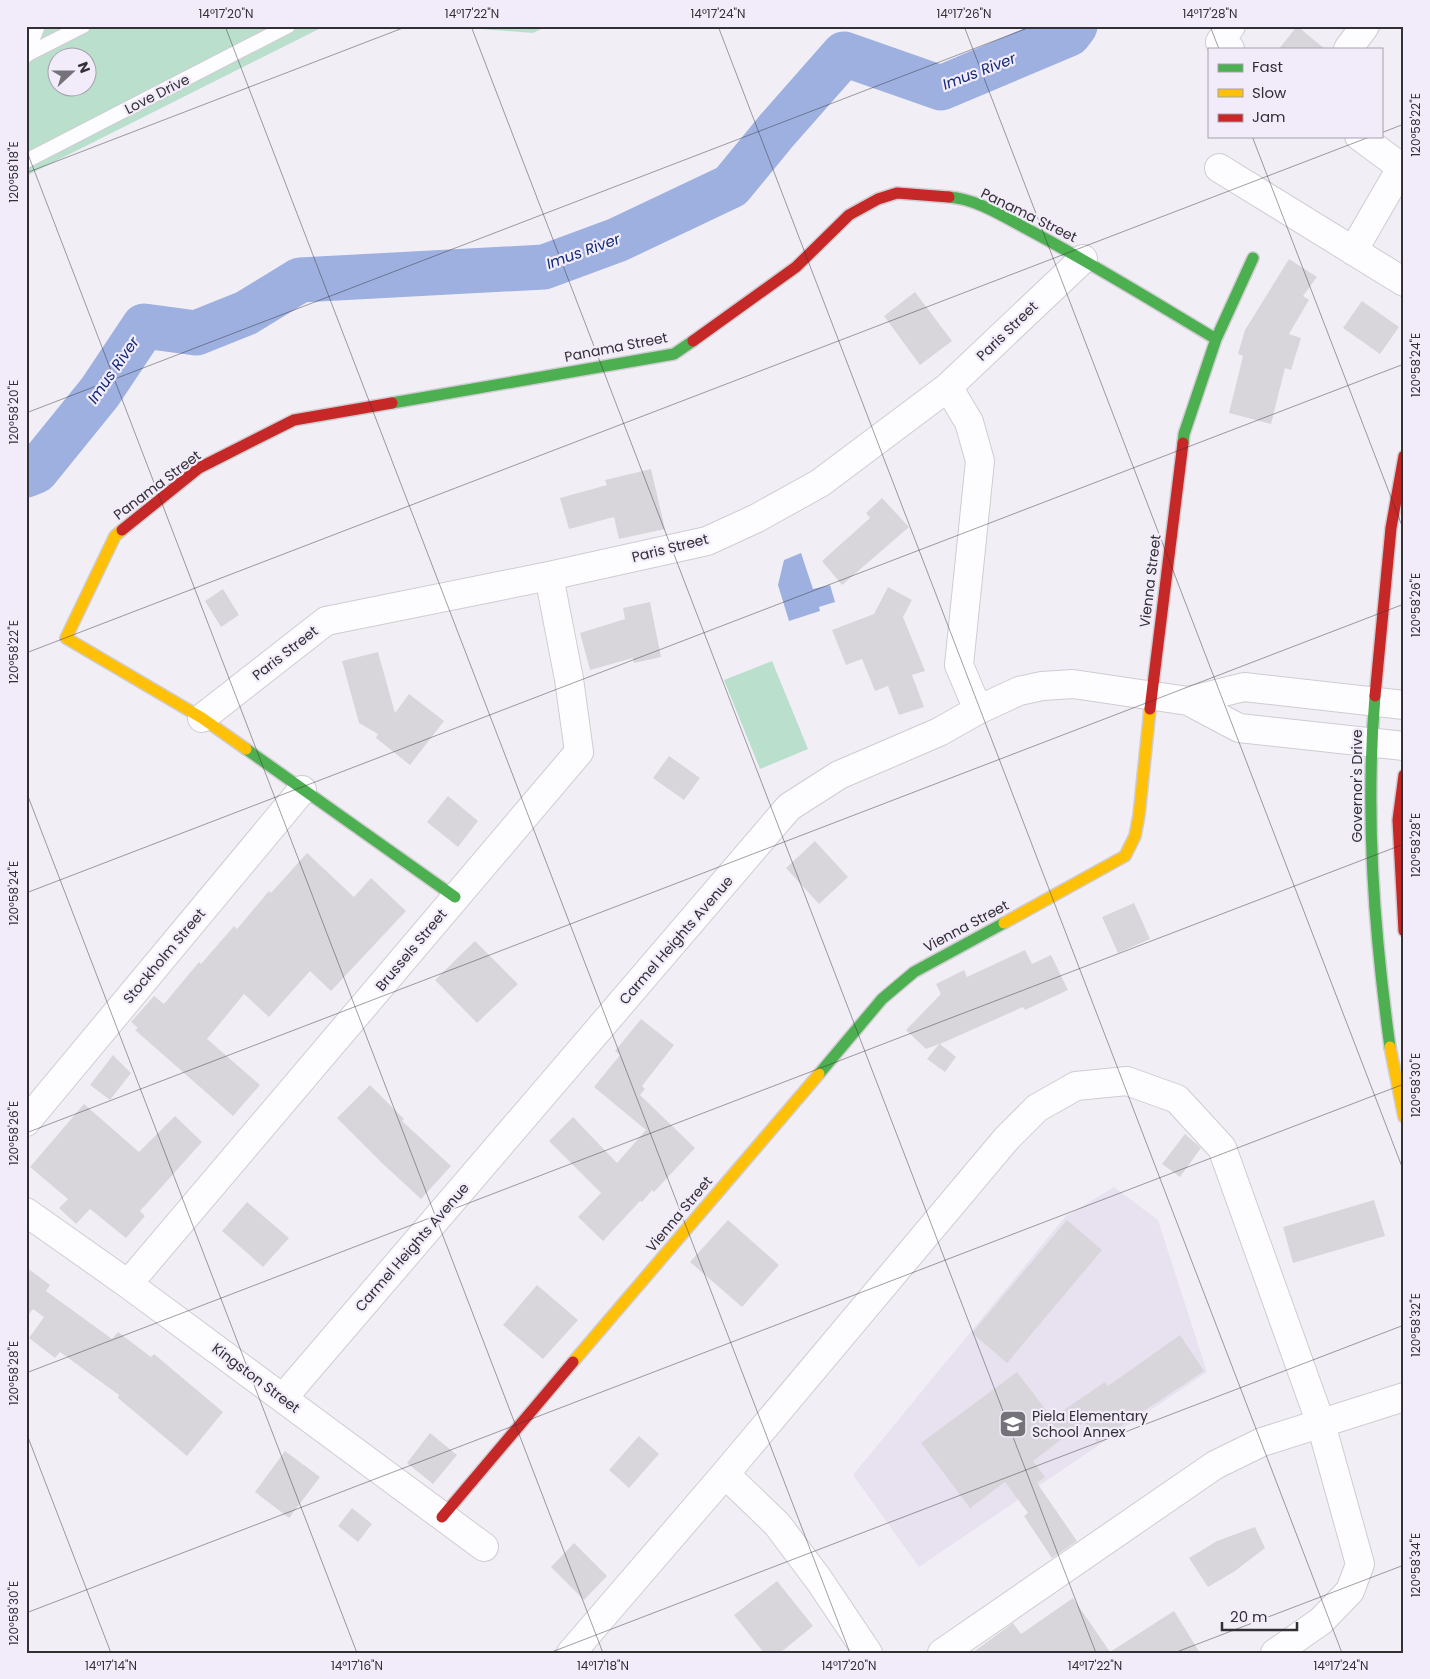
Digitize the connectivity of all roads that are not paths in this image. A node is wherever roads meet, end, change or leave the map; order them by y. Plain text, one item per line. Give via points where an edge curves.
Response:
1 (38, 26) edge
2 (83, 26) edge
3 (288, 26) edge
4 (1231, 26) edge
5 (1365, 26) edge
6 (1229, 48) edge
7 (1349, 48) edge
8 (26, 55) edge
9 (1362, 138) edge
10 (26, 161) edge
11 (1402, 165) edge
12 (1219, 168) dead end
13 (1352, 251) junction
14 (1253, 258) dead end
15 (1083, 259) junction
16 (1404, 282) edge
17 (1216, 339) junction
18 (948, 387) junction
19 (1404, 456) edge
20 (549, 576) junction
21 (1151, 696) junction
22 (1188, 701) junction
23 (1374, 701) junction
24 (1404, 705) edge
25 (978, 710) junction
26 (202, 718) junction
27 (1371, 743) junction
28 (1404, 746) edge
29 (1404, 775) edge
30 (302, 790) junction
31 (455, 897) junction
32 (1404, 931) edge
33 (1402, 1106) edge
34 (26, 1122) edge
35 (26, 1212) edge
36 (128, 1284) junction
37 (1404, 1397) edge
38 (283, 1398) junction
39 (1321, 1424) junction
40 (726, 1474) junction
41 (442, 1517) junction
42 (484, 1548) dead end
43 (571, 1653) edge
44 (868, 1653) edge
45 (942, 1653) edge
46 (1275, 1653) edge

1 - 8 lane
2 - 8 lane
3 - 10 lane, Love Drive
4 - 6 street via 1220,42
5 - 7 street
9 - 11 street
11 - 13 street
12 - 13 street
13 - 16 street
14 - 17 main road, Vienna Street
15 - 17 main road, Panama Street
15 - 18 street, Paris Street
15 - 26 main road, Panama Street via 992,211 960,198 897,193 878,198 849,215 796,267 674,354 294,420 199,468 115,536 66,638
17 - 21 main road, Vienna Street via 1184,434
18 - 20 street, Paris Street via 820,483 757,518 707,541
18 - 25 street via 969,422 980,461 959,665
19 - 23 main road, Governor's Drive via 1391,528
20 - 26 street, Paris Street via 326,621
20 - 31 street, Brussels Street via 569,678 579,752
21 - 22 street, Carmel Heights Avenue
21 - 25 street, Carmel Heights Avenue via 1073,684 1042,686 1019,691
21 - 41 main road, Vienna Street via 1135,836 1126,856 914,972 882,999
22 - 23 street, Carmel Heights Avenue via 1244,687
22 - 27 street, Carmel Heights Avenue via 1239,728
23 - 24 street, Carmel Heights Avenue
23 - 27 main road, Governor's Drive
25 - 38 street, Carmel Heights Avenue via 939,732 839,775 790,807
26 - 30 main road
27 - 28 street, Carmel Heights Avenue
27 - 33 main road, Governor's Drive via 1375,920 1382,989
29 - 32 main road via 1398,820
30 - 31 main road
30 - 34 street, Stockholm Street
31 - 36 street, Brussels Street
35 - 36 street, Kingston Street
36 - 38 street, Kingston Street
37 - 39 street
38 - 41 street, Kingston Street
39 - 40 street via 1222,1148 1177,1099 1128,1081 1076,1086 1037,1108 1007,1138
39 - 45 street via 1262,1442 1215,1466
39 - 46 street via 1360,1564 1350,1591 1320,1621
40 - 43 street
40 - 44 street via 778,1524
41 - 42 street, Kingston Street

